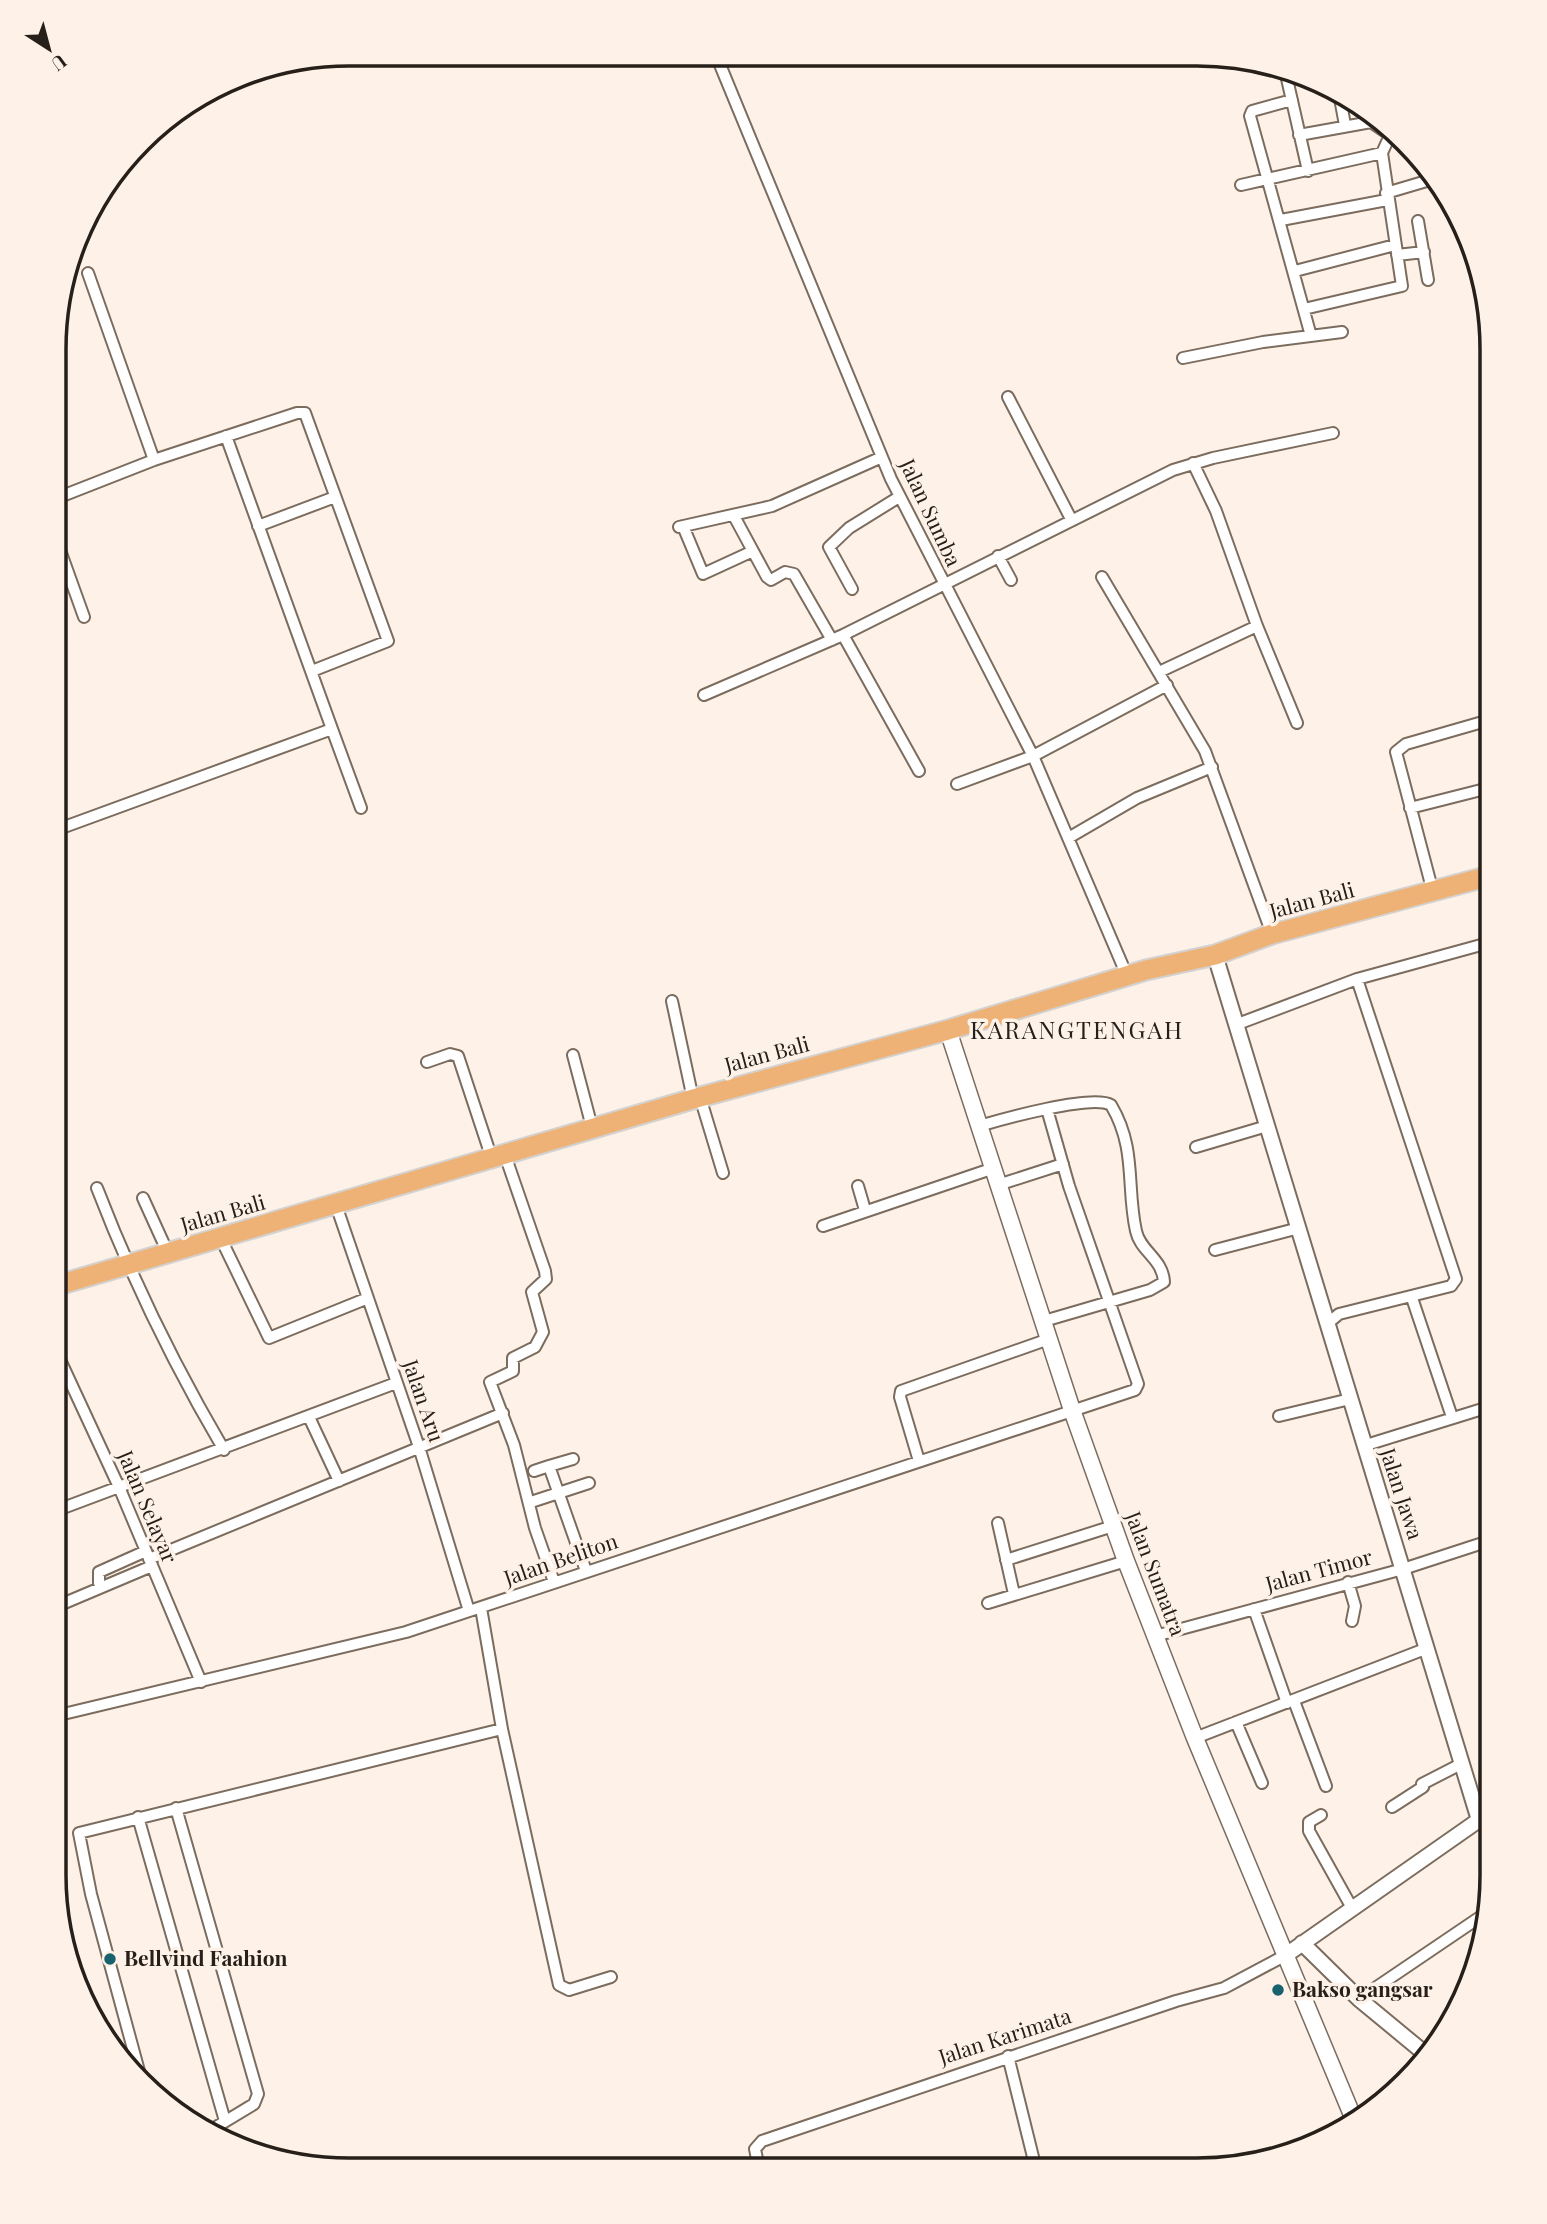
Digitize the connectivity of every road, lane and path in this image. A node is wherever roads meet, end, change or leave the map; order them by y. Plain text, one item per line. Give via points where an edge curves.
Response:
1 (721, 66) edge
2 (1288, 82) edge
3 (1292, 100) junction
4 (1341, 105) edge
5 (1367, 123) edge
6 (1345, 125) junction
7 (1299, 135) junction
8 (1387, 140) edge
9 (1382, 153) junction
10 (1308, 171) junction
11 (1266, 180) junction
12 (1425, 182) edge
13 (1241, 185) dead end
14 (1387, 196) junction
15 (1281, 220) junction
16 (1418, 221) dead end
17 (1396, 250) junction
18 (1424, 252) junction
19 (1295, 271) junction
20 (88, 273) dead end
21 (1428, 280) dead end
22 (1304, 309) junction
23 (1342, 332) dead end
24 (1311, 336) junction
25 (1183, 358) dead end
26 (1008, 397) dead end
27 (1333, 433) dead end
28 (226, 436) junction
29 (882, 457) junction
30 (153, 460) junction
31 (1194, 463) junction
32 (66, 494) edge
33 (335, 497) junction
34 (899, 497) junction
35 (734, 516) junction
36 (1071, 519) junction
37 (258, 526) junction
38 (753, 551) junction
39 (999, 556) junction
40 (66, 565) edge
41 (1101, 577) dead end
42 (1011, 580) dead end
43 (943, 585) junction
44 (852, 589) dead end
45 (84, 617) dead end
46 (1257, 626) junction
47 (837, 638) junction
48 (312, 671) junction
49 (1159, 672) junction
50 (1167, 685) junction
51 (704, 695) dead end
52 (1297, 723) dead end
53 (1480, 723) edge
54 (332, 729) junction
55 (1033, 756) junction
56 (1212, 767) junction
57 (919, 771) dead end
58 (957, 784) dead end
59 (1480, 790) edge
60 (361, 808) dead end
61 (1410, 808) junction
62 (66, 826) edge
63 (1070, 837) junction
64 (1480, 879) edge
65 (1433, 892) junction
66 (1272, 934) junction
67 (1480, 946) edge
68 (1215, 955) junction
69 (1138, 974) junction
70 (1357, 979) junction
71 (673, 1001) dead end
72 (1235, 1025) junction
73 (948, 1030) junction
74 (573, 1055) dead end
75 (427, 1062) dead end
76 (696, 1098) junction
77 (1046, 1110) junction
78 (979, 1126) junction
79 (1267, 1126) junction
80 (593, 1130) junction
81 (1196, 1147) dead end
82 (499, 1157) junction
83 (1063, 1164) junction
84 (994, 1168) junction
85 (723, 1173) dead end
86 (1000, 1184) junction
87 (858, 1186) dead end
88 (97, 1188) dead end
89 (143, 1198) dead end
90 (336, 1205) junction
91 (865, 1210) junction
92 (107, 1214) junction
93 (96, 1220) dead end
94 (823, 1226) dead end
95 (1299, 1228) junction
96 (221, 1239) junction
97 (1214, 1250) dead end
98 (168, 1253) junction
99 (126, 1265) junction
100 (66, 1283) edge
101 (368, 1298) junction
102 (1412, 1298) junction
103 (1111, 1303) junction
104 (1044, 1321) junction
105 (1327, 1324) junction
106 (1049, 1339) junction
107 (66, 1373) edge
108 (396, 1383) junction
109 (1350, 1399) junction
110 (1480, 1409) edge
111 (1072, 1410) junction
112 (503, 1413) junction
113 (1279, 1416) dead end
114 (309, 1417) junction
115 (1452, 1417) junction
116 (1363, 1446) junction
117 (419, 1447) junction
118 (224, 1450) junction
119 (573, 1459) dead end
120 (919, 1461) junction
121 (549, 1466) junction
122 (534, 1471) dead end
123 (339, 1481) junction
124 (589, 1483) dead end
125 (119, 1487) junction
126 (559, 1493) junction
127 (534, 1501) dead end
128 (66, 1507) edge
129 (998, 1523) dead end
130 (1113, 1526) junction
131 (1480, 1544) edge
132 (149, 1559) junction
133 (1006, 1560) junction
134 (1126, 1560) junction
135 (1403, 1569) junction
136 (586, 1571) junction
137 (554, 1582) junction
138 (1348, 1582) junction
139 (99, 1583) dead end
140 (1014, 1594) junction
141 (66, 1601) edge
142 (988, 1603) dead end
143 (481, 1608) junction
144 (1254, 1609) junction
145 (469, 1611) junction
146 (1352, 1621) dead end
147 (1156, 1636) junction
148 (1425, 1649) junction
149 (201, 1682) junction
150 (1290, 1702) junction
151 (66, 1713) edge
152 (1236, 1722) junction
153 (502, 1729) junction
154 (1195, 1738) junction
155 (1461, 1764) junction
156 (1262, 1783) dead end
157 (1326, 1786) dead end
158 (1392, 1807) dead end
159 (176, 1808) junction
160 (1321, 1815) dead end
161 (138, 1817) junction
162 (1479, 1820) joint
163 (1352, 1908) junction
164 (1477, 1919) edge
165 (1302, 1943) junction
166 (1286, 1955) junction
167 (611, 1977) dead end
168 (1359, 1999) junction
169 (1420, 2049) edge
170 (1008, 2056) junction
171 (136, 2060) edge
172 (1351, 2112) edge
173 (225, 2121) junction
174 (218, 2125) edge
175 (757, 2157) edge
176 (1033, 2157) edge

1 - 29 street, Jalan Sumba
2 - 3 street
3 - 7 street
3 - 11 street via 1250,114
4 - 6 street
5 - 6 street
6 - 7 street
7 - 10 street
8 - 9 street
9 - 10 street
9 - 14 street
10 - 11 street
11 - 13 street
11 - 15 street
12 - 14 street
14 - 15 street
14 - 17 street
15 - 19 street
16 - 18 street
17 - 18 street
17 - 19 street
17 - 22 street via 1401,288
18 - 21 street
19 - 22 street
20 - 30 street
22 - 24 street
23 - 24 street
24 - 25 street
26 - 36 street
27 - 31 street
28 - 30 street
28 - 33 street via 303,412 309,418
28 - 37 street
29 - 34 street, Jalan Sumba
29 - 35 street via 772,506
30 - 32 street
31 - 36 street
31 - 46 street
33 - 37 street
33 - 48 street via 388,641
34 - 43 street, Jalan Sumba
34 - 44 street via 849,528 829,547
35 - 38 street
35 - 38 street via 681,526 703,574
36 - 39 street
37 - 48 street
38 - 47 street via 771,580 785,572 794,574
39 - 42 street
39 - 43 street
40 - 45 street
41 - 49 street
43 - 47 street
43 - 55 street, Jalan Sumba
46 - 49 street
46 - 52 street
47 - 51 street
47 - 57 street
48 - 54 street
49 - 50 street
50 - 55 street
50 - 56 street
53 - 61 street via 1399,747 1397,759
54 - 60 street
54 - 62 street
55 - 58 street
55 - 63 street, Jalan Sumba
56 - 63 street via 1137,798
56 - 66 street
59 - 61 street
61 - 65 street
63 - 69 street, Jalan Sumba
64 - 65 highway, Jalan Bali
65 - 66 highway, Jalan Bali
66 - 68 highway, Jalan Bali
67 - 70 street
68 - 69 highway, Jalan Bali
68 - 72 street, Jalan Jawa
69 - 73 highway, Jalan Bali
70 - 72 street
70 - 102 street via 1456,1279 1453,1286
71 - 76 street
72 - 79 street, Jalan Jawa
73 - 76 highway, Jalan Bali
73 - 78 main road, Jalan Sumatra
74 - 80 street
75 - 82 street via 458,1056
76 - 80 highway, Jalan Bali
76 - 85 street
77 - 78 street
77 - 83 street
77 - 103 street via 1107,1102 1121,1126 1130,1153 1136,1233 1161,1267 1164,1282
78 - 84 main road, Jalan Sumatra
79 - 81 street
79 - 95 street, Jalan Jawa
80 - 82 highway, Jalan Bali
82 - 90 highway, Jalan Bali
82 - 112 street via 546,1279 531,1292 543,1332 534,1347 513,1358 513,1371 489,1382
83 - 86 street
83 - 103 street
84 - 86 main road, Jalan Sumatra
84 - 91 street
86 - 104 main road, Jalan Sumatra
87 - 91 street
88 - 92 street
89 - 98 street
90 - 96 highway, Jalan Bali
90 - 101 street, Jalan Aru
91 - 94 street
92 - 93 street
92 - 99 street
95 - 97 street
95 - 105 street, Jalan Jawa
96 - 98 highway, Jalan Bali
96 - 101 street via 270,1338
98 - 99 highway, Jalan Bali
99 - 100 highway, Jalan Bali
99 - 118 street
101 - 108 street, Jalan Aru
102 - 105 street via 1339,1314
102 - 115 street
103 - 104 street
103 - 111 street, Jalan Beliton via 1138,1386
104 - 106 main road, Jalan Sumatra
105 - 109 street, Jalan Jawa
106 - 111 main road, Jalan Sumatra
106 - 120 street via 901,1391
107 - 125 street, Jalan Selayar
108 - 114 street
108 - 117 street, Jalan Aru
109 - 113 street
109 - 116 street, Jalan Jawa
110 - 115 street
111 - 120 street, Jalan Beliton
111 - 130 main road, Jalan Sumatra
112 - 117 street
112 - 137 street
114 - 118 street
114 - 123 street
115 - 116 street
116 - 135 street, Jalan Jawa
117 - 123 street
117 - 145 street, Jalan Aru
118 - 125 street
119 - 121 street
120 - 136 street, Jalan Beliton
121 - 122 street
121 - 126 street
123 - 132 street
124 - 126 street
125 - 128 street
125 - 132 street, Jalan Selayar
126 - 127 street
126 - 136 street
129 - 133 street
130 - 133 street
130 - 134 main road, Jalan Sumatra
131 - 135 street, Jalan Timor
132 - 139 street via 99,1572
132 - 141 street
132 - 149 street, Jalan Selayar
133 - 140 street
134 - 140 street
134 - 147 main road, Jalan Sumatra
135 - 138 street, Jalan Timor
135 - 148 street, Jalan Jawa
136 - 137 street, Jalan Beliton
137 - 143 street, Jalan Beliton
138 - 144 street, Jalan Timor
138 - 146 street via 1355,1606
140 - 142 street
143 - 145 street, Jalan Beliton
143 - 153 street
144 - 147 street, Jalan Timor
144 - 150 street
145 - 149 street, Jalan Beliton via 406,1633
147 - 154 main road, Jalan Sumatra
148 - 150 street
148 - 155 street, Jalan Jawa
149 - 151 street, Jalan Beliton
150 - 152 street
150 - 157 street
152 - 154 street
152 - 156 street
153 - 159 street
153 - 167 street via 559,1985 569,1990
154 - 166 main road, Jalan Sumatra
155 - 158 street via 1422,1784
155 - 162 street, Jalan Jawa
159 - 161 street
159 - 173 street via 257,2089 254,2104
160 - 163 street via 1308,1827
161 - 171 street via 82,1830 78,1836
161 - 173 street
162 - 163 street
163 - 165 street
164 - 168 street
165 - 166 street
165 - 168 street
166 - 170 street, Jalan Karimata via 1224,1988
166 - 172 main road, Jalan Sumatra
168 - 169 street
170 - 175 street, Jalan Karimata via 762,2141 755,2149
170 - 176 street
173 - 174 street

